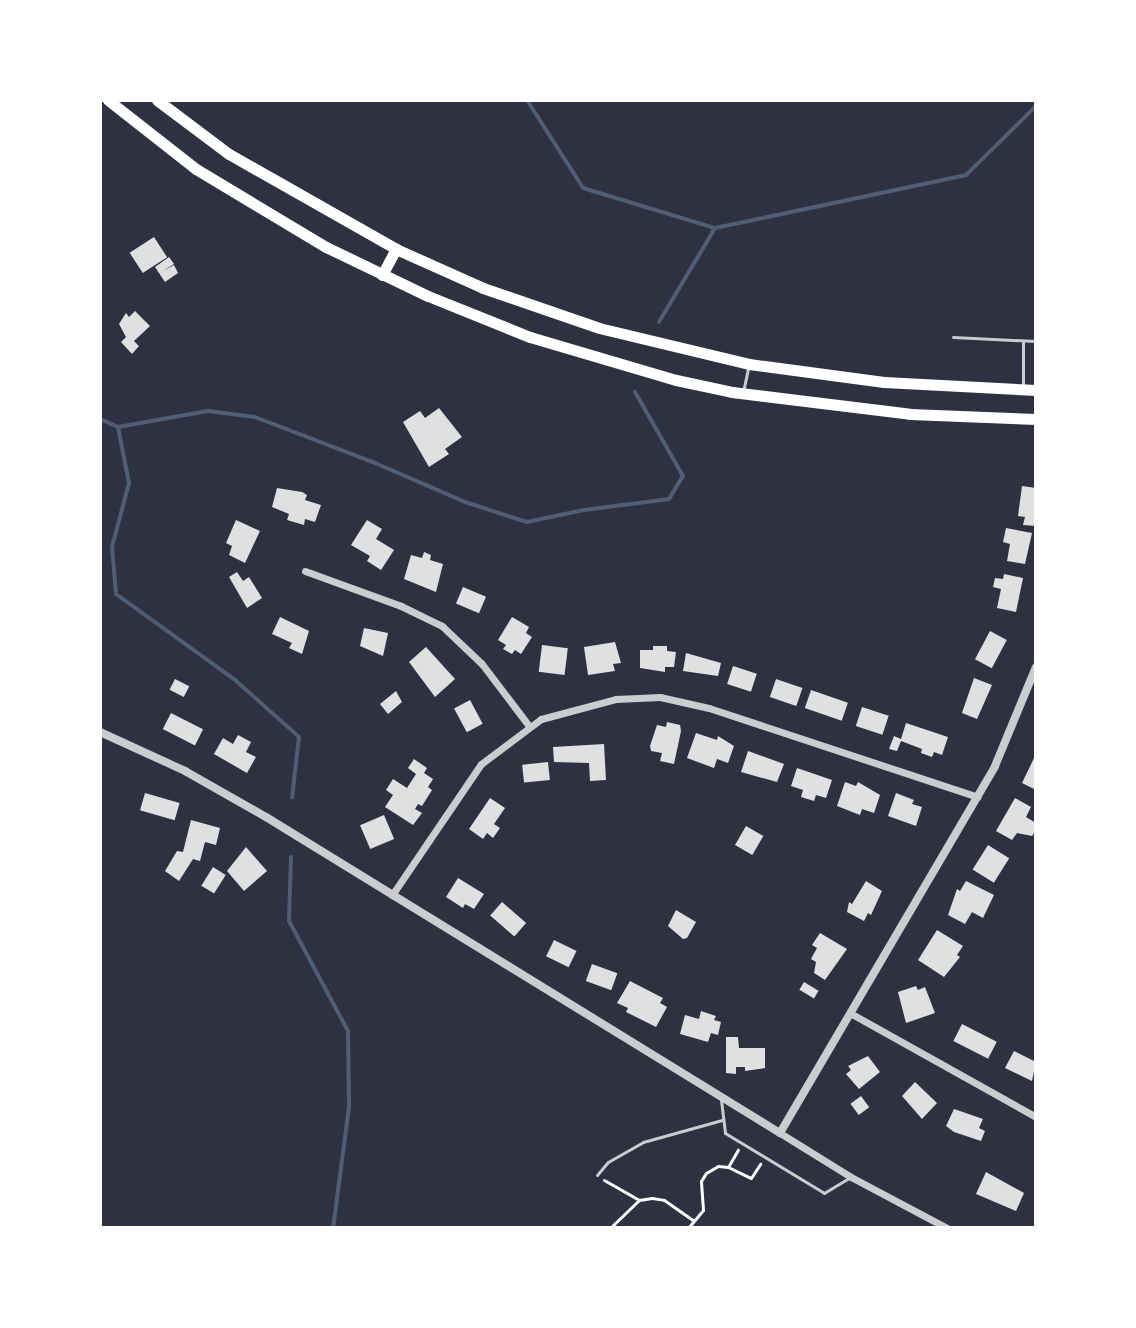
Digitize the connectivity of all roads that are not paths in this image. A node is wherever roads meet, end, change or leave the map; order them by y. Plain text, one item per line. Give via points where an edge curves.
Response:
1 (108, 100) edge
2 (157, 100) edge
3 (123, 105) edge
4 (396, 249) junction
5 (382, 275) junction
6 (953, 337) dead end
7 (1023, 340) junction
8 (1036, 341) edge
9 (749, 364) junction
10 (1023, 389) junction
11 (1036, 390) edge
12 (743, 393) junction
13 (1036, 419) edge
14 (305, 571) dead end
15 (1036, 667) edge
16 (529, 726) junction
17 (100, 732) edge
18 (978, 797) junction
19 (392, 895) junction
20 (850, 1013) junction
21 (721, 1097) junction
22 (1036, 1117) edge
23 (722, 1120) junction
24 (780, 1133) junction
25 (597, 1175) road end
26 (851, 1177) junction
27 (947, 1228) edge

1 - 3 highway
2 - 4 highway via 229,154
3 - 5 highway via 196,169
4 - 5 highway
4 - 9 highway via 483,288 584,323
5 - 12 highway via 530,337 676,380
6 - 7 lane
7 - 8 lane
7 - 10 lane
9 - 10 highway via 884,382
9 - 12 lane
10 - 11 highway
12 - 13 highway via 910,414
14 - 16 street via 442,626 482,664
15 - 18 street via 1021,711
16 - 18 street via 604,701 660,697 709,708
16 - 19 street via 481,764
17 - 19 street via 207,783
18 - 20 street
19 - 21 street
20 - 22 street
20 - 24 street
21 - 23 lane
21 - 24 street
23 - 25 lane via 643,1142 608,1162
23 - 26 lane via 725,1133 824,1193
24 - 26 street
26 - 27 street

